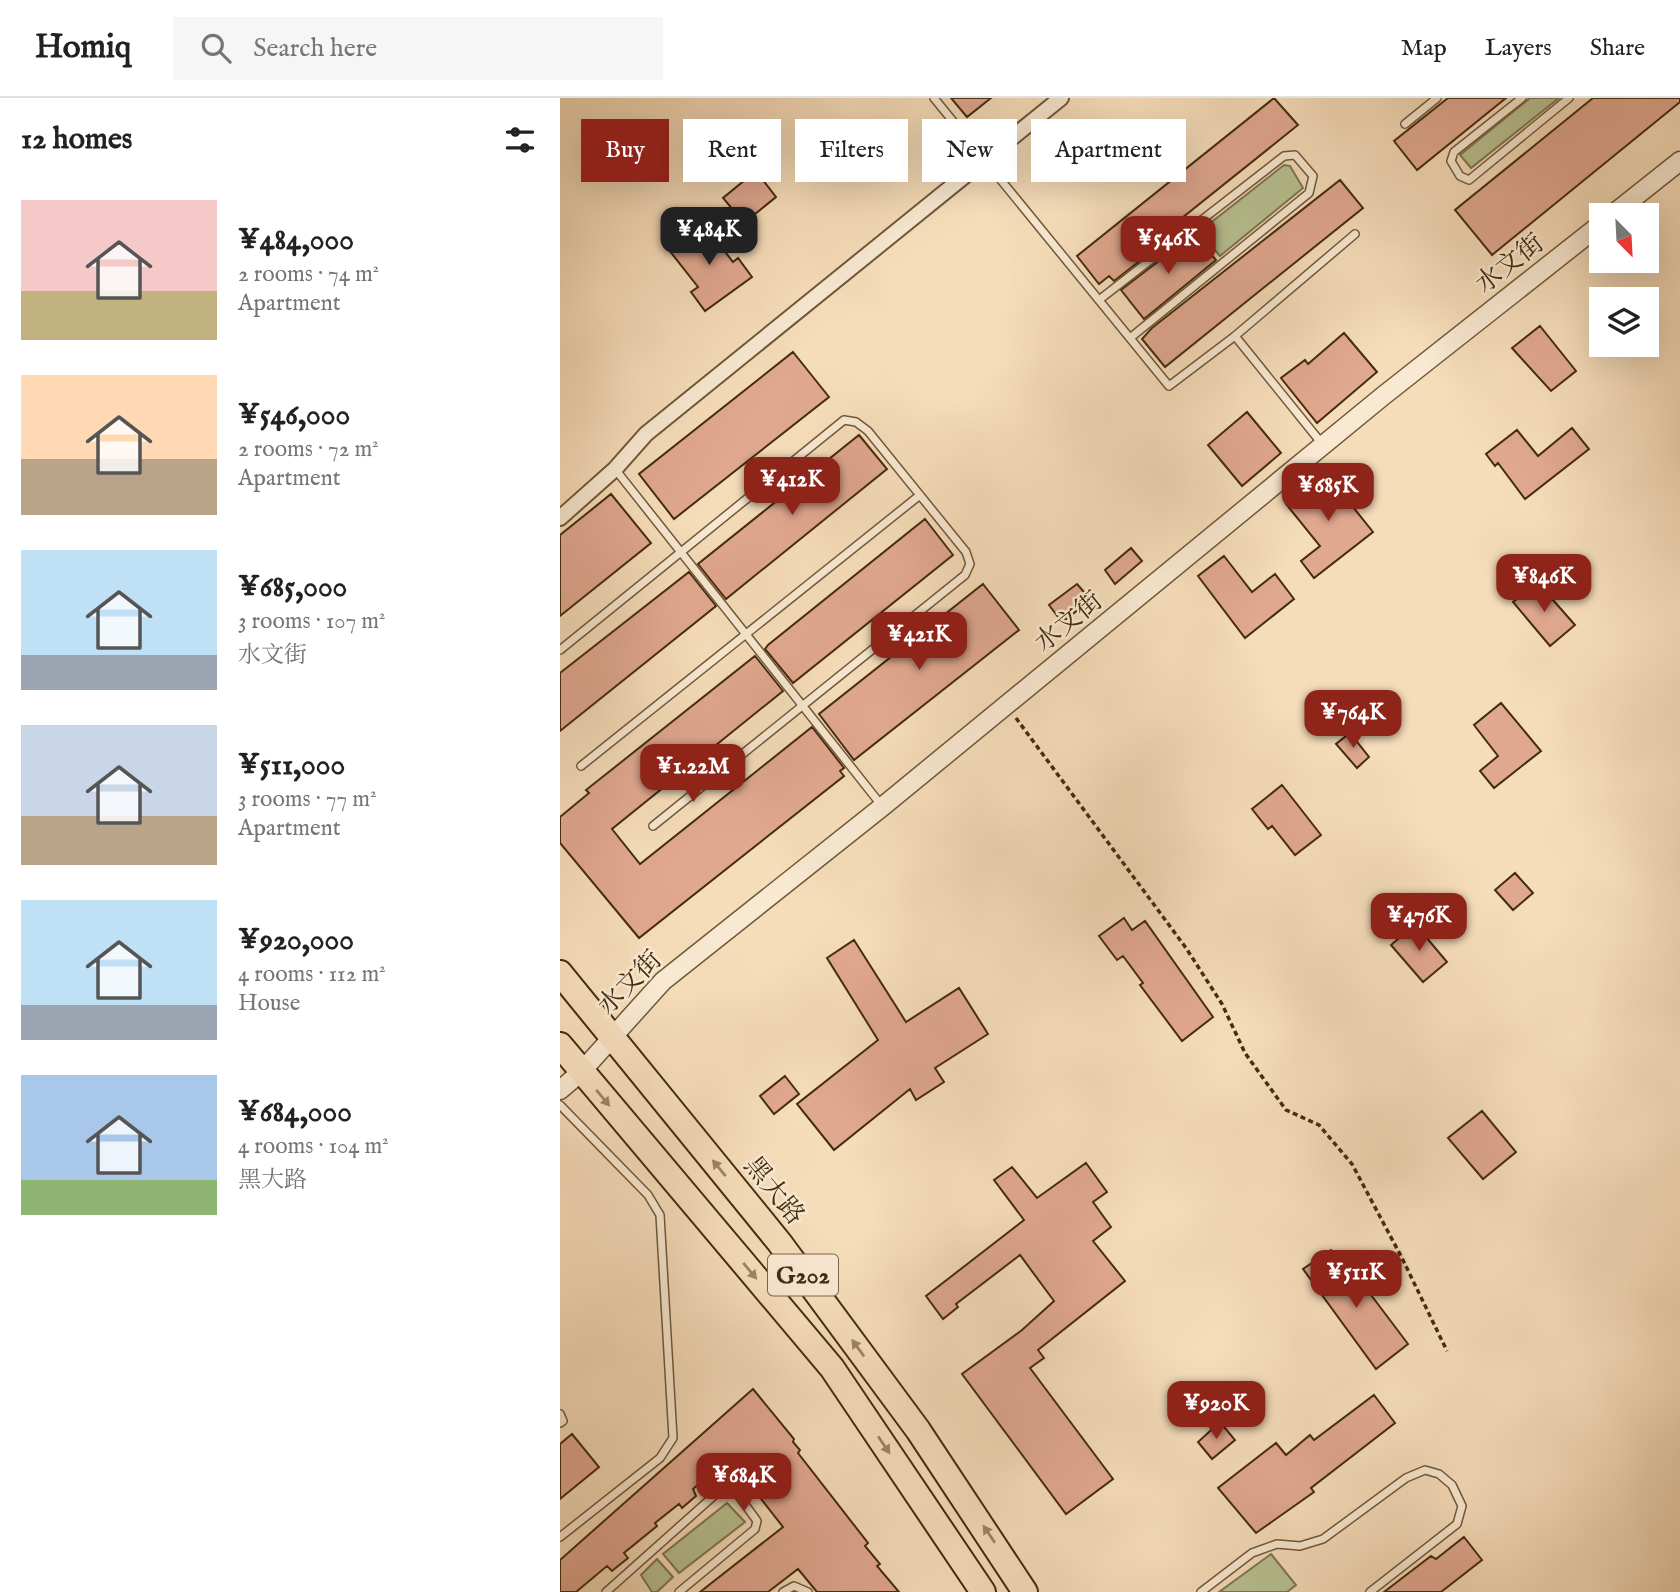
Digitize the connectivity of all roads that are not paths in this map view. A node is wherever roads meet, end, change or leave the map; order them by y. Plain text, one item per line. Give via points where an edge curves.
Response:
1 (934, 98) edge
2 (1061, 98) edge
3 (1437, 98) edge
4 (1522, 98) edge
5 (1569, 98) edge
6 (951, 119) edge
7 (1405, 124) dead end
8 (1017, 133) edge
9 (1680, 161) edge
10 (957, 182) edge
11 (1002, 182) edge
12 (1627, 203) edge
13 (1355, 234) dead end
14 (1589, 234) edge
15 (1099, 300) junction
16 (1235, 336) junction
17 (1130, 338) junction
18 (1323, 446) junction
19 (615, 468) junction
20 (920, 495) junction
21 (560, 518) edge
22 (680, 552) junction
23 (745, 637) junction
24 (560, 650) edge
25 (800, 705) junction
26 (581, 766) dead end
27 (882, 807) junction
28 (653, 826) dead end
29 (560, 973) edge
30 (611, 1037) junction
31 (560, 1045) edge
32 (581, 1072) junction
33 (560, 1090) edge
34 (560, 1105) edge
35 (560, 1414) edge
36 (560, 1423) edge
37 (560, 1537) edge
38 (606, 1592) edge
39 (679, 1592) edge
40 (783, 1592) edge
41 (808, 1592) edge
42 (983, 1592) edge
43 (1025, 1592) edge
44 (1201, 1592) edge
45 (1370, 1592) edge

1 - 6 lane
2 - 8 street
3 - 7 lane
4 - 5 lane via 1454,152 1451,161 1460,176 1469,180
9 - 12 street
10 - 19 street via 646,434
11 - 15 lane
13 - 16 lane
14 - 18 street, 水文街
15 - 17 lane
15 - 17 lane via 1284,156 1295,155 1313,176 1309,193
16 - 17 lane via 1169,386
16 - 18 lane
18 - 27 street, 水文街
19 - 21 street
19 - 22 lane
20 - 22 lane via 867,431 844,419
20 - 23 lane
20 - 25 lane via 966,552 970,564 965,575
22 - 23 lane
22 - 24 lane
23 - 25 lane
23 - 26 lane
25 - 27 lane
25 - 28 lane
27 - 30 street, 水文街 via 663,981
29 - 30 highway, 黑大路 / G202
30 - 32 street, 水文街
43 -> 30 highway, 黑大路 / G202 via 918,1430 786,1252
31 - 32 highway, G202
32 - 33 street, 水文街
32 -> 42 highway, G202 via 832,1368
34 - 37 lane via 648,1195 660,1215 673,1438 660,1458
35 - 36 lane
38 - 39 lane via 718,1493 736,1492 757,1521 755,1529
40 - 41 lane via 794,1586
44 - 45 lane via 1252,1553 1277,1544 1300,1546 1323,1539 1406,1478 1425,1470 1438,1474 1452,1485 1462,1506 1457,1524

